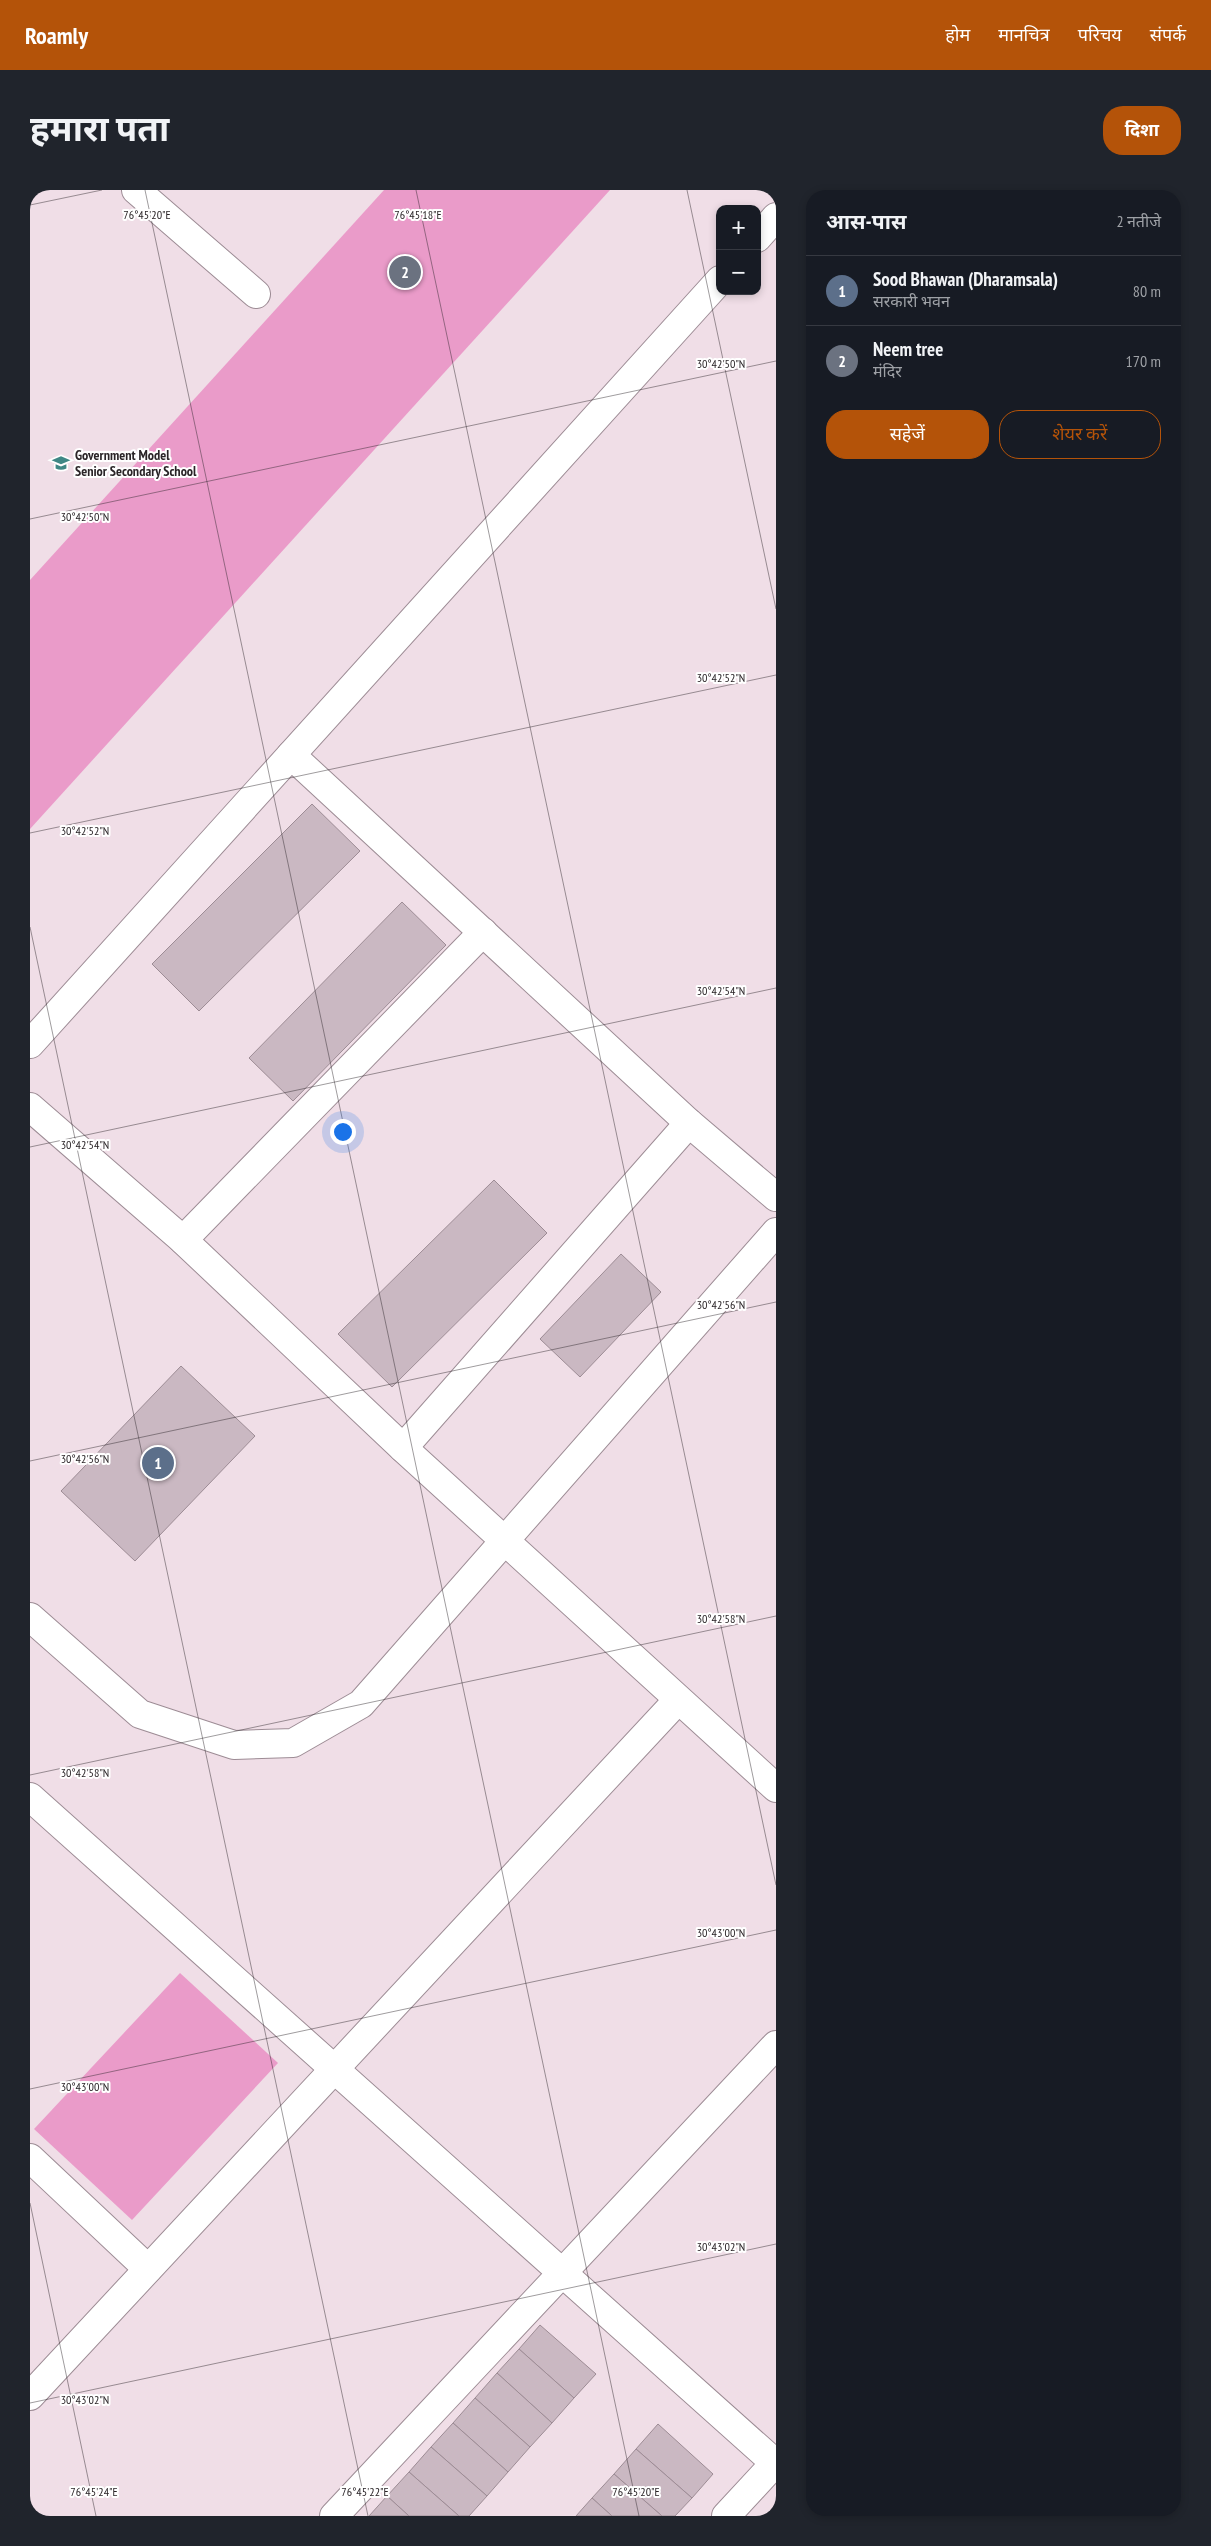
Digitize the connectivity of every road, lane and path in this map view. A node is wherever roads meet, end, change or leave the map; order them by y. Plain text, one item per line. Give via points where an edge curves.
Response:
1 (136, 190) edge
2 (776, 217) edge
3 (761, 234) edge
4 (716, 284) edge
5 (256, 294) dead end
6 (291, 755) junction
7 (483, 932) junction
8 (30, 1044) edge
9 (30, 1107) edge
10 (689, 1123) junction
11 (776, 1197) edge
12 (776, 1232) edge
13 (183, 1240) junction
14 (404, 1448) junction
15 (504, 1539) junction
16 (30, 1617) edge
17 (678, 1700) junction
18 (776, 1788) edge
19 (30, 1797) edge
20 (776, 2044) edge
21 (335, 2069) junction
22 (30, 2158) edge
23 (148, 2269) junction
24 (563, 2272) junction
25 (30, 2396) edge
26 (776, 2462) edge
27 (334, 2516) edge
28 (726, 2516) edge

1 - 5 street
2 - 3 street
4 - 6 street
6 - 7 street
6 - 8 street
7 - 10 street
7 - 13 street
9 - 13 street
10 - 11 street
10 - 14 street
12 - 15 street
13 - 14 street
14 - 15 street
15 - 16 street via 361,1704 293,1742 234,1746 140,1714
15 - 17 street
17 - 18 street
17 - 21 street
19 - 21 street
20 - 24 street
21 - 23 street
21 - 24 street
22 - 23 street
23 - 25 street
24 - 26 street
24 - 27 street
26 - 28 street

